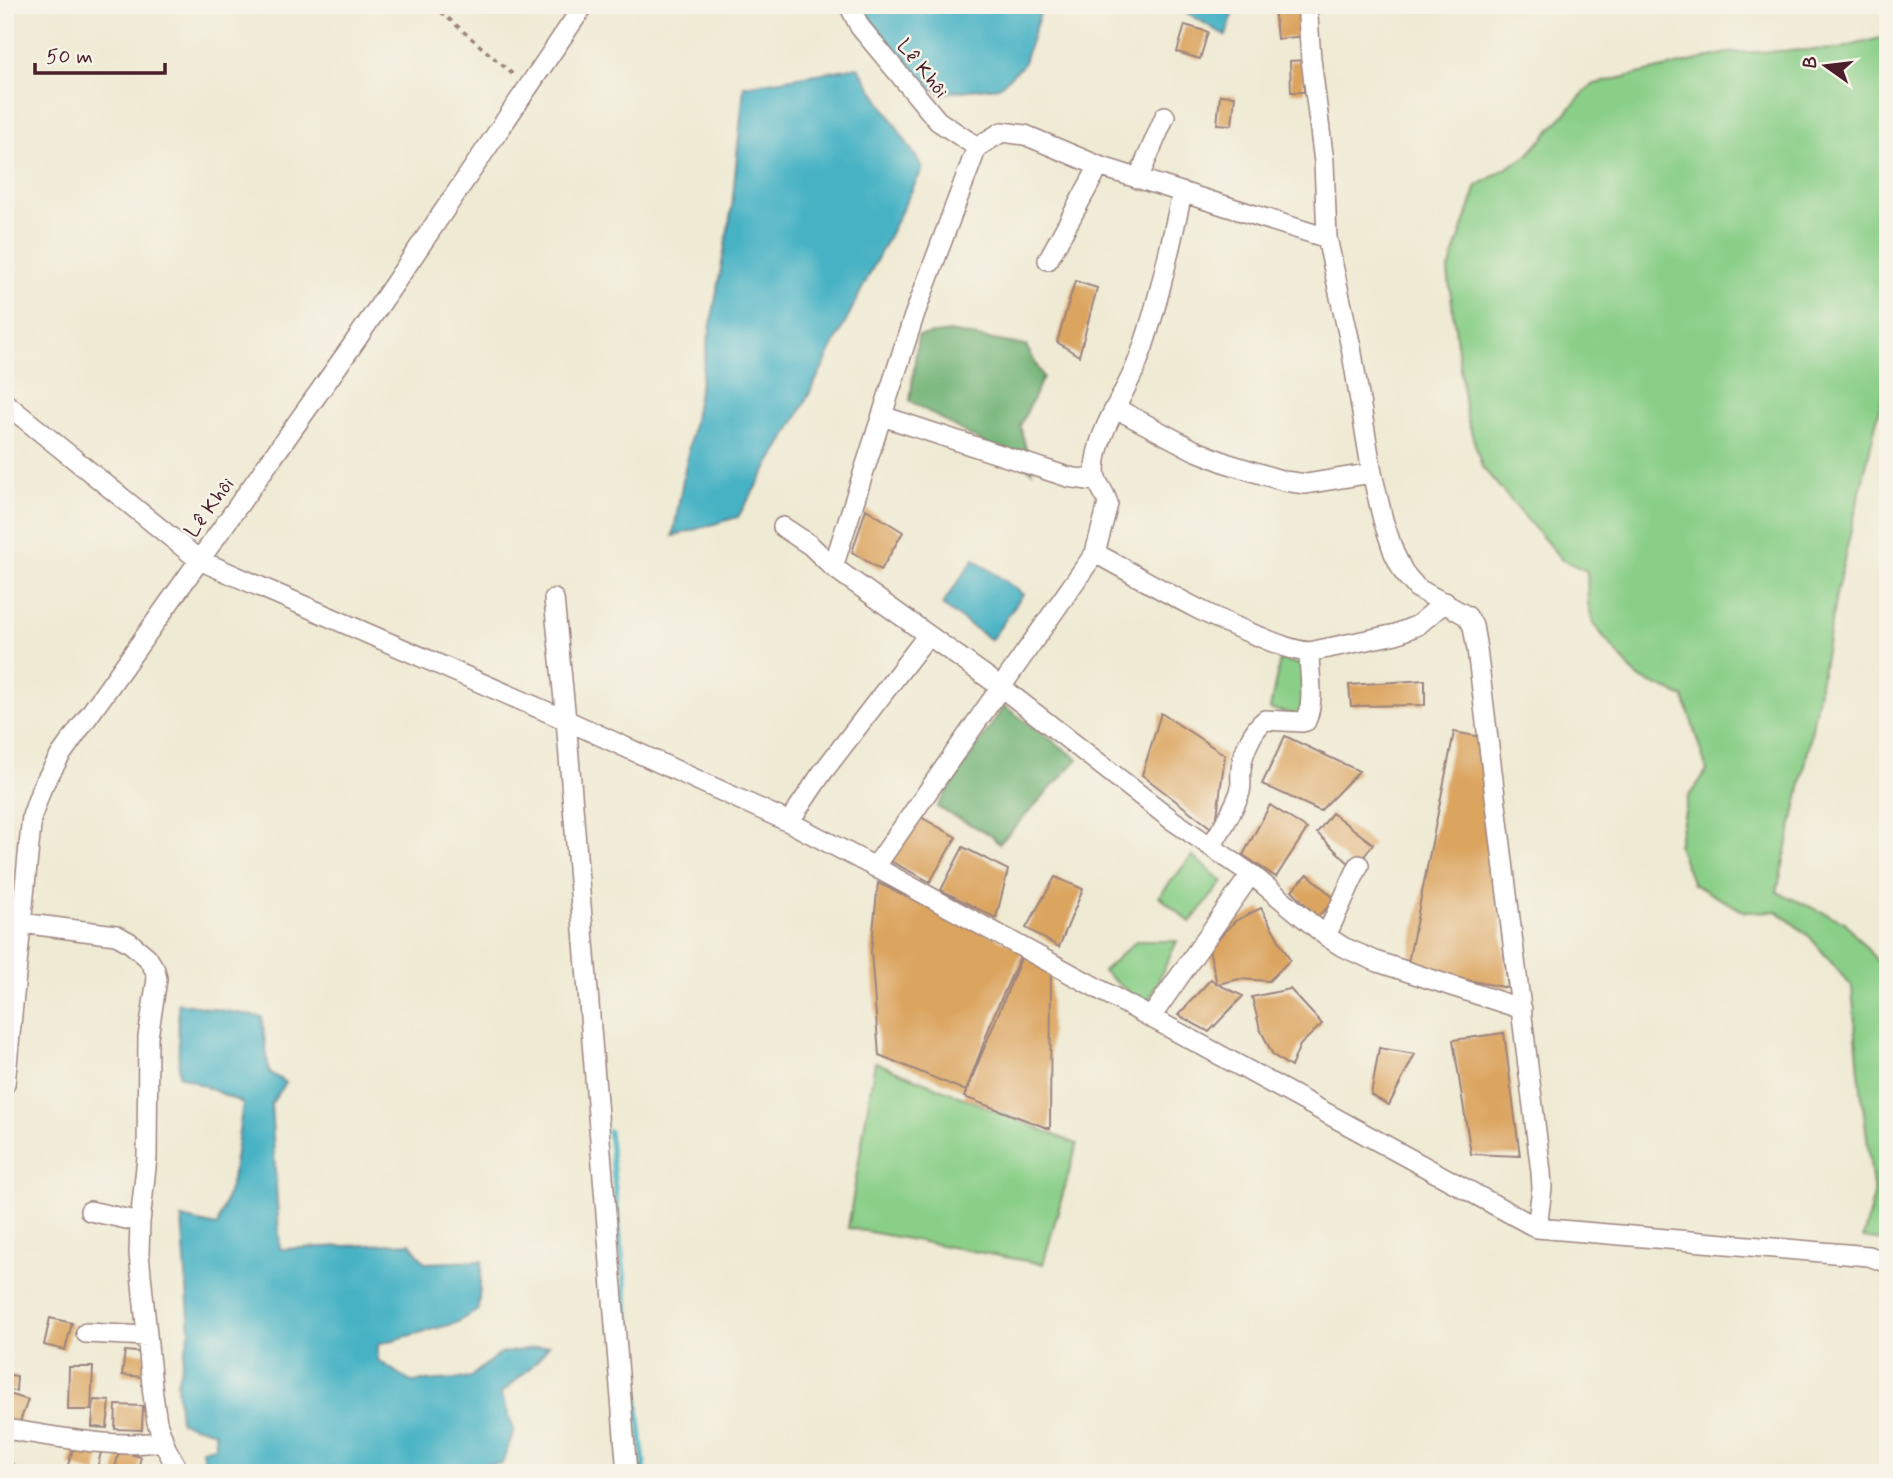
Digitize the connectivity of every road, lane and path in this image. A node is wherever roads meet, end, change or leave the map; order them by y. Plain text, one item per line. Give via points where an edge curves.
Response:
1 (433, 5) edge
2 (584, 5) edge
3 (849, 5) edge
4 (1308, 17) dead end
5 (528, 87) junction
6 (1166, 116) dead end
7 (977, 147) junction
8 (1099, 166) junction
9 (1138, 179) junction
10 (1182, 194) junction
11 (1327, 238) junction
12 (1048, 260) dead end
13 (5, 403) edge
14 (1116, 409) junction
15 (882, 416) junction
16 (1372, 473) junction
17 (1095, 481) junction
18 (783, 527) dead end
19 (1095, 554) junction
20 (199, 560) junction
21 (833, 567) junction
22 (554, 599) dead end
23 (1445, 603) junction
24 (928, 635) junction
25 (1309, 652) junction
26 (1001, 687) junction
27 (566, 720) junction
28 (789, 822) junction
29 (1211, 847) junction
30 (1359, 865) dead end
31 (875, 867) junction
32 (1251, 874) junction
33 (21, 922) junction
34 (1326, 936) junction
35 (1522, 1009) junction
36 (1151, 1017) junction
37 (5, 1084) edge
38 (90, 1211) dead end
39 (140, 1222) junction
40 (1537, 1228) junction
41 (1888, 1264) edge
42 (86, 1333) dead end
43 (147, 1336) junction
44 (5, 1429) edge
45 (163, 1441) junction
46 (180, 1473) edge
47 (627, 1473) edge

1 - 5 path
2 - 5 street, Lê Khôi
3 - 7 street, Lê Khôi via 860,27 938,121
4 - 11 street via 1325,171
5 - 20 street, Lê Khôi
6 - 9 street
7 - 8 street via 1009,132
7 - 15 street
8 - 9 street
8 - 12 street
9 - 10 street
10 - 11 street
10 - 14 street via 1152,319
11 - 16 street
13 - 20 street
14 - 16 street via 1194,450 1284,481 1306,484
14 - 17 street via 1096,459
15 - 17 street via 1068,477
15 - 21 street
16 - 23 street via 1383,520 1404,573 1417,589
17 - 19 street via 1108,504
18 - 21 street
19 - 25 street via 1197,609
19 - 26 street
20 - 27 street
20 - 33 street, Lê Khôi via 42,787 32,816
21 - 24 street
22 - 27 street
23 - 25 street via 1418,625 1396,634
23 - 35 street via 1467,616 1473,626
24 - 26 street
24 - 28 street
25 - 29 street via 1306,721 1265,720 1259,724 1242,762 1235,805
26 - 29 street
26 - 31 street
27 - 28 street
27 - 47 street
28 - 31 street
29 - 32 street
30 - 34 street
31 - 36 street
32 - 34 street
32 - 36 street
33 - 37 street, Lê Khôi
33 - 39 street via 116,935 147,957 155,970
34 - 35 street via 1378,962
35 - 40 street via 1542,1188
36 - 40 street
38 - 39 street
39 - 43 street
40 - 41 street via 1869,1256
42 - 43 street
43 - 45 street
44 - 45 street via 107,1442
45 - 46 street

